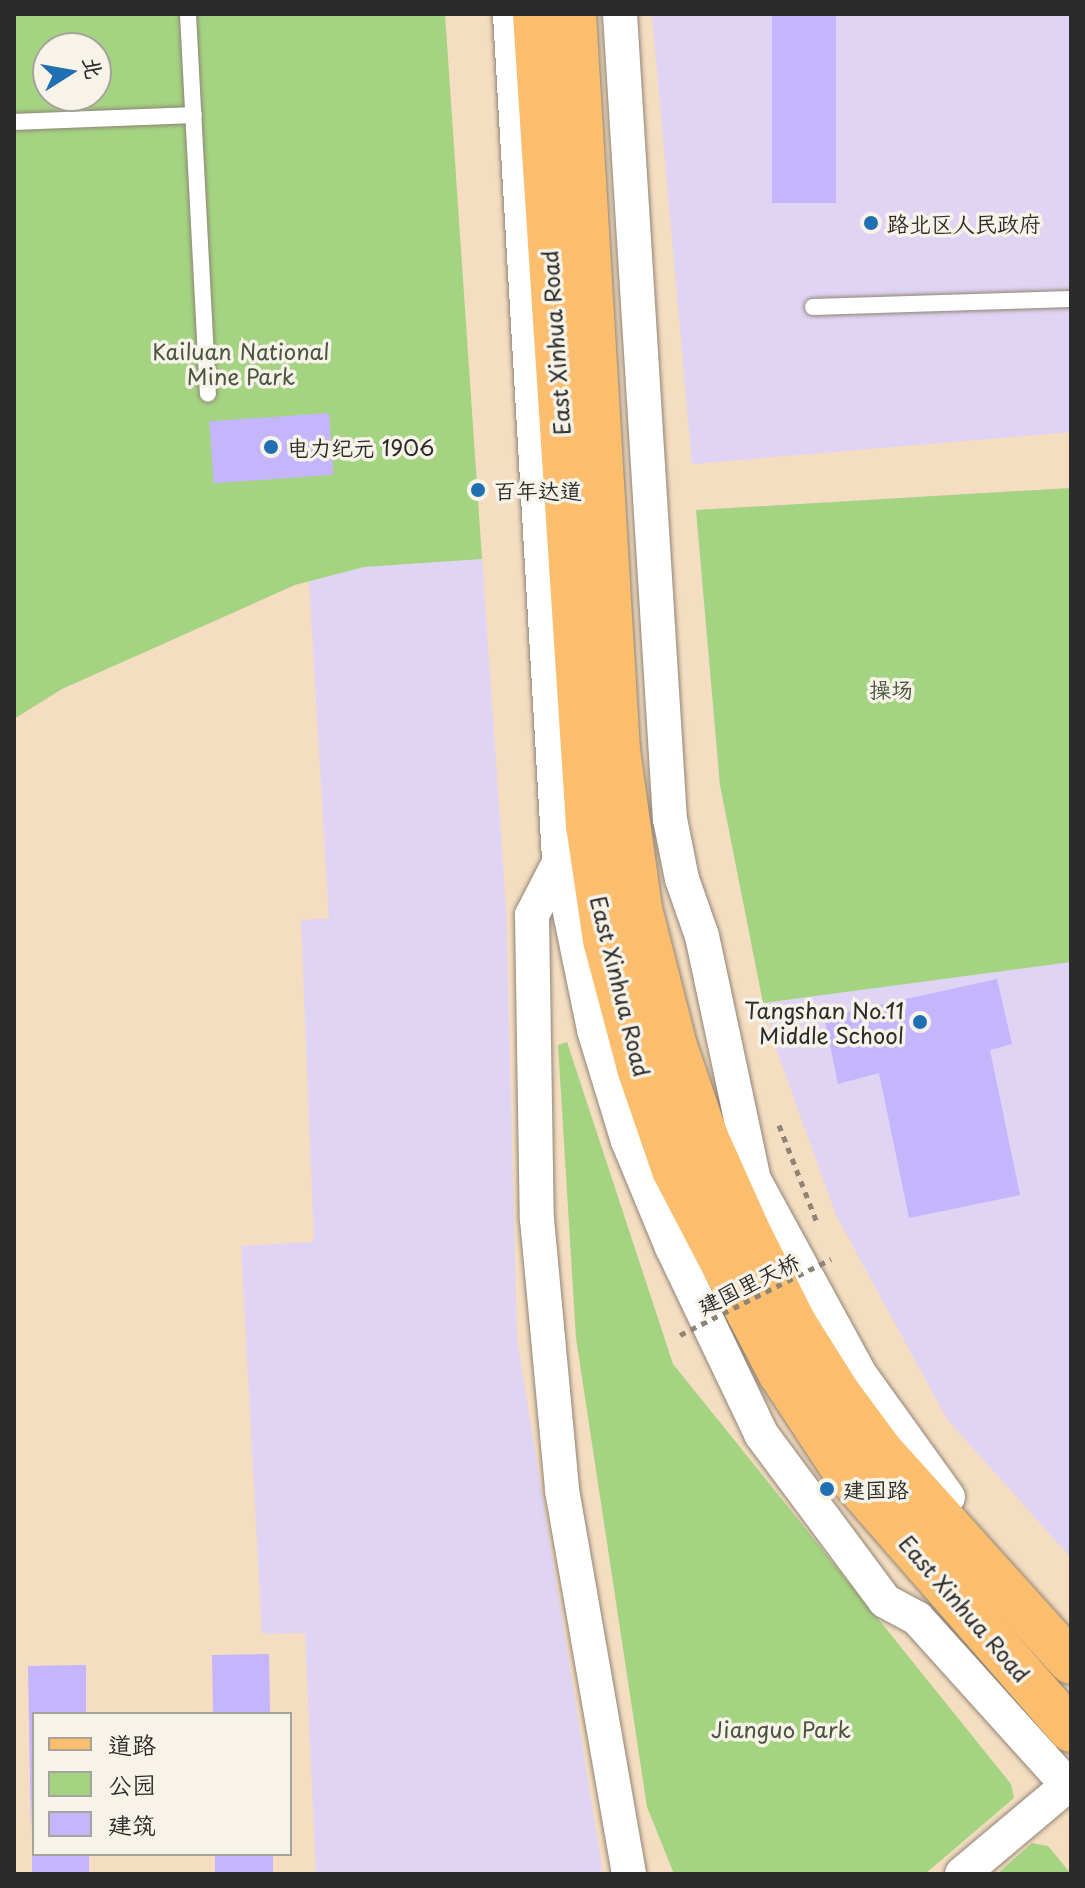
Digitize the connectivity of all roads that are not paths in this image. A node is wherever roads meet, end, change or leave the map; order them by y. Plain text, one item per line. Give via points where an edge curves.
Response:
1 (188, 14) edge
2 (510, 14) edge
3 (535, 14) edge
4 (574, 14) edge
5 (620, 14) edge
6 (194, 115) junction
7 (14, 122) edge
8 (1071, 299) edge
9 (813, 307) dead end
10 (208, 393) dead end
11 (588, 825) junction
12 (559, 859) junction
13 (1071, 1634) edge
14 (1071, 1662) edge
15 (1071, 1730) edge
16 (1069, 1787) edge
17 (629, 1874) edge
18 (962, 1874) edge

1 - 6 lane
2 - 12 street
3 - 11 main road, East Xinhua Road
4 - 14 main road, East Xinhua Road via 618,750 640,909 675,1046 706,1137 748,1231 794,1323 838,1393 880,1450
5 - 13 street via 670,819 733,1069 754,1180 830,1326 900,1435
6 - 7 lane
6 - 10 lane
8 - 9 lane
11 - 12 street
11 - 15 main road, East Xinhua Road via 605,940 639,1068 674,1170 735,1291 780,1373 844,1470
12 - 16 street via 594,1030 628,1141 761,1434 885,1601 917,1618
12 - 17 street via 532,915 539,1249 562,1490
16 - 18 street

